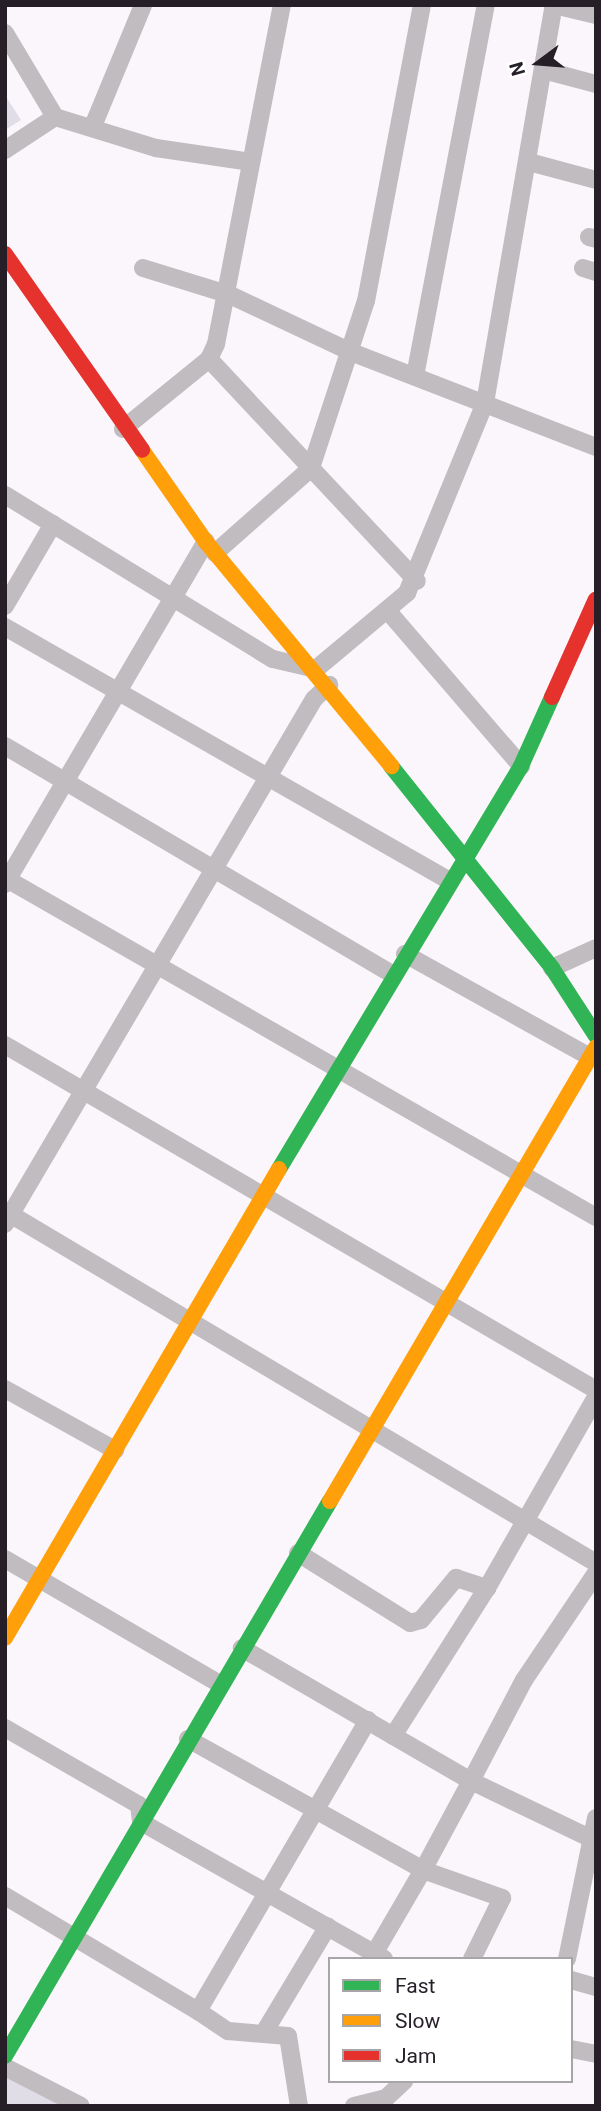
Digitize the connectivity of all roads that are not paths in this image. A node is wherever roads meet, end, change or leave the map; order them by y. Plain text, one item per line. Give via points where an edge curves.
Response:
1 (143, 5) edge
2 (282, 5) edge
3 (422, 5) edge
4 (486, 5) edge
5 (554, 5) edge
6 (596, 15) edge
7 (5, 33) edge
8 (547, 71) junction
9 (596, 84) edge
10 (55, 117) junction
11 (93, 126) junction
12 (5, 150) edge
13 (251, 162) junction
14 (529, 162) junction
15 (596, 180) edge
16 (5, 254) edge
17 (143, 268) dead end
18 (230, 296) junction
19 (351, 352) junction
20 (209, 359) junction
21 (415, 376) junction
22 (485, 403) junction
23 (124, 429) junction
24 (596, 447) edge
25 (311, 468) junction
26 (5, 495) edge
27 (54, 524) junction
28 (210, 547) junction
29 (417, 581) junction
30 (169, 597) junction
31 (596, 600) edge
32 (5, 606) edge
33 (387, 610) junction
34 (5, 627) edge
35 (316, 668) junction
36 (329, 685) junction
37 (119, 690) junction
38 (5, 746) edge
39 (521, 766) junction
40 (67, 779) junction
41 (267, 779) junction
42 (463, 854) junction
43 (215, 867) junction
44 (6, 880) edge
45 (448, 880) junction
46 (596, 948) edge
47 (405, 954) junction
48 (157, 965) junction
49 (552, 968) junction
50 (393, 975) junction
51 (596, 1036) edge
52 (5, 1045) edge
53 (593, 1052) edge
54 (337, 1071) junction
55 (84, 1090) junction
56 (522, 1174) junction
57 (265, 1197) junction
58 (7, 1216) edge
59 (596, 1217) edge
60 (447, 1300) junction
61 (191, 1321) junction
62 (5, 1389) edge
63 (596, 1390) edge
64 (596, 1397) edge
65 (370, 1431) junction
66 (115, 1450) junction
67 (528, 1522) junction
68 (298, 1553) junction
69 (5, 1559) edge
70 (596, 1563) edge
71 (596, 1573) edge
72 (39, 1580) junction
73 (487, 1588) junction
74 (5, 1638) edge
75 (242, 1648) junction
76 (220, 1684) junction
77 (368, 1720) junction
78 (5, 1728) edge
79 (393, 1735) junction
80 (188, 1739) junction
81 (471, 1781) junction
82 (316, 1808) junction
83 (596, 1818) edge
84 (141, 1822) junction
85 (594, 1840) edge
86 (423, 1870) junction
87 (267, 1893) junction
88 (5, 1896) edge
89 (328, 1926) junction
90 (74, 1938) junction
91 (376, 1957) edge
92 (473, 1957) edge
93 (567, 1957) edge
94 (573, 1981) edge
95 (596, 1987) edge
96 (198, 2011) junction
97 (265, 2031) junction
98 (573, 2049) edge
99 (596, 2054) edge
100 (5, 2056) edge
101 (5, 2067) edge
102 (402, 2083) edge
103 (81, 2106) edge
104 (299, 2106) edge
105 (354, 2106) edge

1 - 11 street
2 - 13 street
3 - 19 street
4 - 21 street
5 - 6 street
5 - 8 street
7 - 10 street
8 - 9 street
8 - 14 street
10 - 11 street
10 - 12 street
11 - 13 street via 156,148
13 - 18 street
14 - 15 street
14 - 22 street
16 - 23 street
17 - 18 street
18 - 19 street
18 - 20 street
19 - 21 street
19 - 25 street
20 - 23 street
20 - 25 street
21 - 22 street
22 - 24 street
22 - 29 street
23 - 28 street
25 - 28 street
25 - 29 street
26 - 27 street
27 - 30 street
27 - 32 street
28 - 30 street
28 - 35 street
29 - 33 street
30 - 35 street via 273,659
30 - 37 street
31 - 39 street
33 - 35 street
33 - 39 street
34 - 37 street
35 - 36 street
36 - 41 street via 314,699
36 - 42 street
37 - 40 street
37 - 41 street
38 - 40 street
39 - 42 street
40 - 43 street
40 - 44 street
41 - 43 street
41 - 45 street
42 - 45 street
42 - 49 street
43 - 48 street
43 - 50 street
44 - 48 street
45 - 47 street
46 - 49 street
47 - 50 street
47 - 53 street
48 - 54 street
48 - 55 street
49 - 51 street
50 - 54 street
52 - 55 street
53 - 56 street
54 - 56 street
54 - 57 street
55 - 57 street
55 - 58 street
56 - 59 street
56 - 60 street
57 - 60 street
57 - 61 street
58 - 61 street
60 - 63 street
60 - 65 street
61 - 65 street
61 - 66 street
62 - 66 street
64 - 67 street
65 - 67 street
65 - 68 street
66 - 72 street
67 - 70 street
67 - 73 street
68 - 73 street via 410,1623 421,1620 456,1578
68 - 75 street
69 - 72 street
71 - 81 street via 524,1680
72 - 74 street
72 - 76 street
73 - 79 street
75 - 76 street
75 - 77 street
76 - 80 street
77 - 79 street
77 - 82 street
78 - 84 street via 139,1805
79 - 81 street
80 - 82 street
80 - 84 street
81 - 85 street
81 - 86 street
82 - 86 street
82 - 87 street
83 - 85 street
84 - 87 street
84 - 90 street
85 - 93 street
86 - 91 street
86 - 92 street via 502,1898
87 - 89 street
87 - 96 street
88 - 90 street
89 - 91 street
89 - 97 street
90 - 96 street
90 - 100 street
94 - 95 street
96 - 97 street via 228,2031
97 - 104 street via 293,2043
98 - 99 street
101 - 103 street
102 - 105 street via 386,2098

